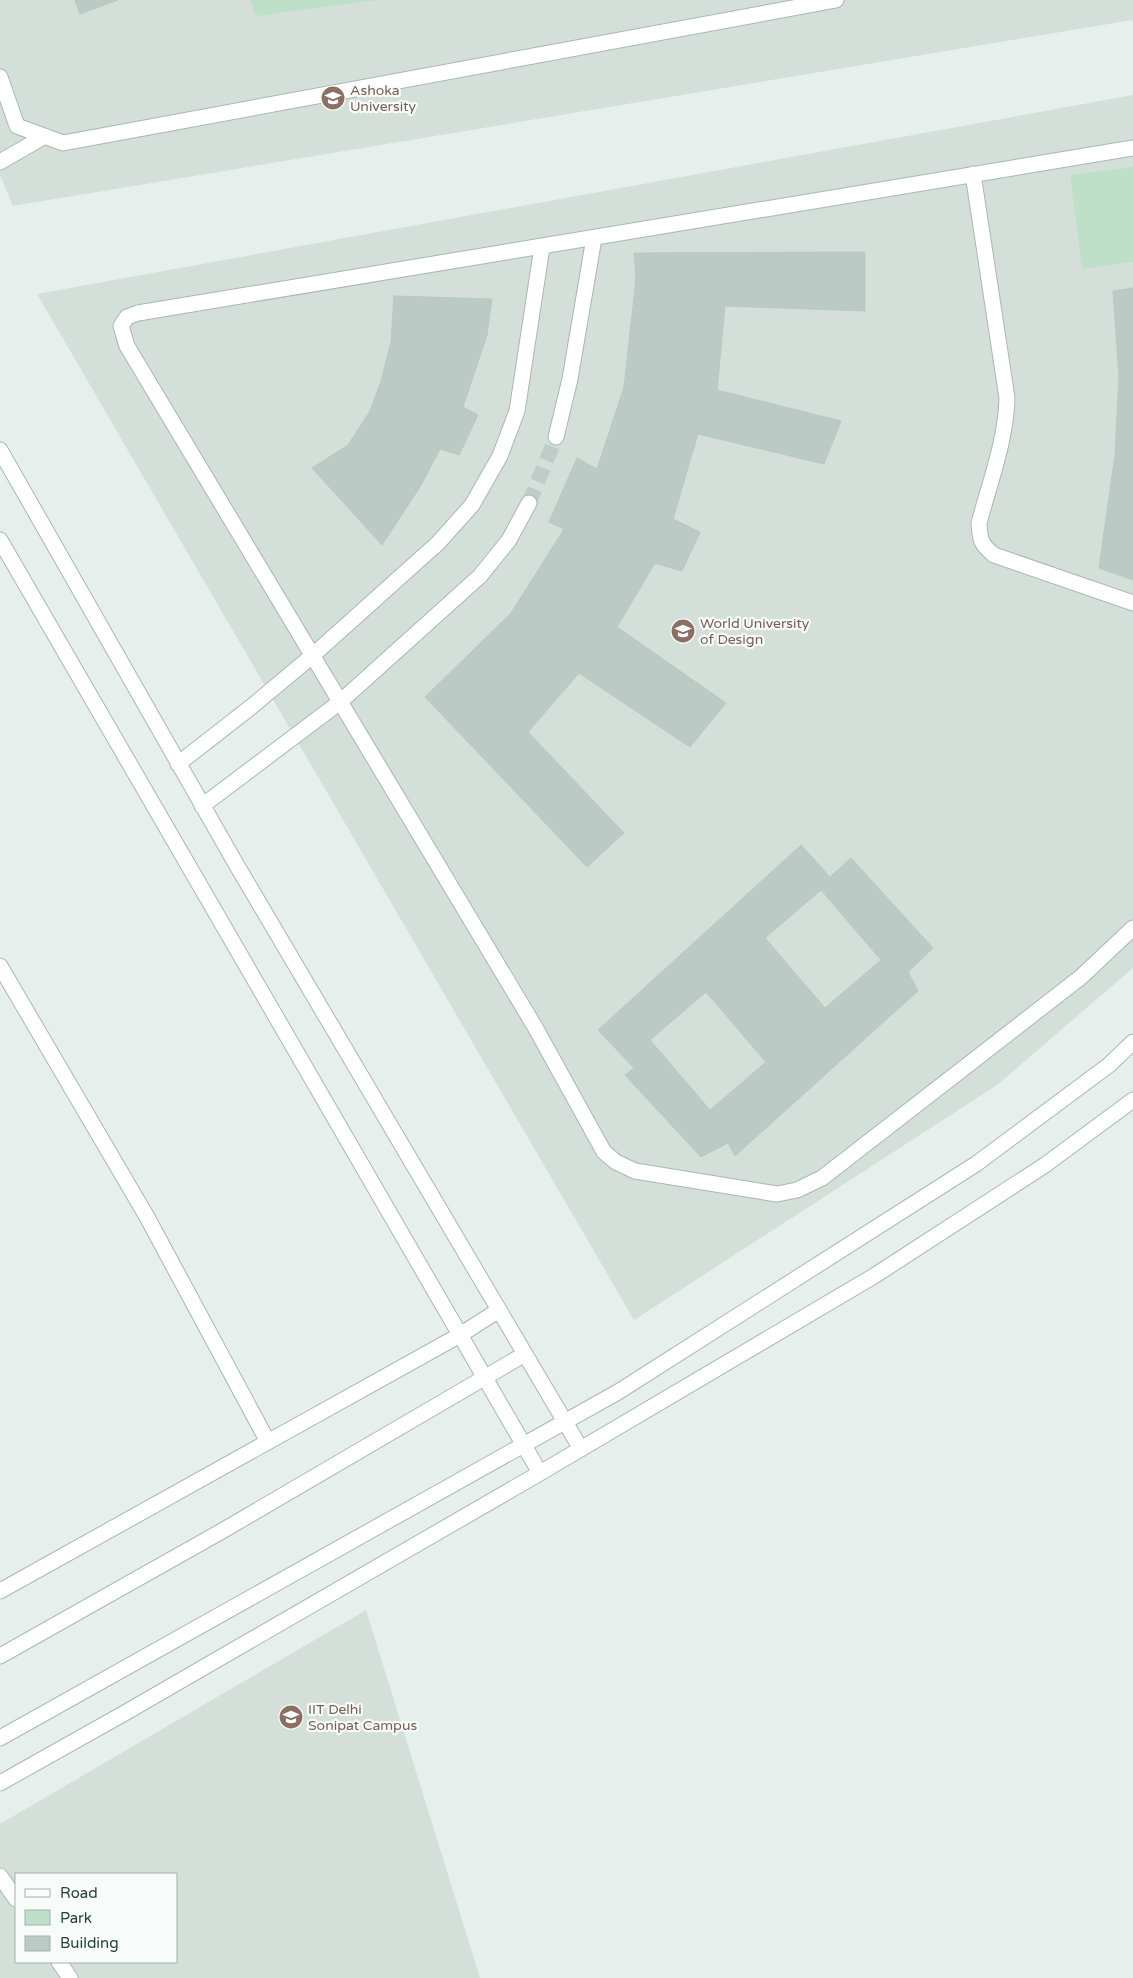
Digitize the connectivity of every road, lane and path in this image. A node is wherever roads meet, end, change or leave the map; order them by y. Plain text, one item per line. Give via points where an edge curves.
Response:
1 (836, 0) edge
2 (0, 77) edge
3 (45, 136) junction
4 (1133, 148) edge
5 (0, 162) edge
6 (974, 174) junction
7 (594, 238) junction
8 (542, 247) junction
9 (556, 437) tunnel mouth
10 (0, 450) edge
11 (529, 503) tunnel mouth
12 (0, 540) edge
13 (1133, 604) edge
14 (312, 656) junction
15 (340, 702) junction
16 (178, 764) junction
17 (202, 806) junction
18 (1133, 928) edge
19 (0, 966) edge
20 (1133, 1042) edge
21 (1133, 1100) edge
22 (499, 1310) junction
23 (460, 1335) junction
24 (525, 1354) junction
25 (485, 1378) junction
26 (564, 1421) junction
27 (268, 1442) junction
28 (524, 1444) junction
29 (581, 1449) junction
30 (540, 1473) junction
31 (0, 1591) edge
32 (0, 1656) edge
33 (0, 1738) edge
34 (0, 1783) edge
35 (0, 1876) edge
36 (9, 1895) edge
37 (60, 1963) edge
38 (70, 1978) edge

1 - 3 street via 63,144
2 - 3 street via 17,126
3 - 5 street
4 - 6 street
6 - 7 street
6 - 13 street via 1006,398 1003,432 979,523 980,538 984,547 994,555
7 - 8 street
7 - 9 street via 570,379
8 - 14 street via 517,411 500,456 472,505 438,543
8 - 14 street via 138,313 127,317 121,326 127,346
10 - 16 street
11 - 15 street via 509,540 480,576
12 - 23 street
14 - 15 street
14 - 16 street
15 - 17 street
15 - 18 street via 535,1027 604,1152 635,1171 777,1194 797,1190 822,1178 1081,977
16 - 17 street
17 - 22 street
19 - 27 street via 146,1217
20 - 26 street via 1108,1065 976,1164 618,1392
21 - 29 street via 1046,1165 874,1276
22 - 23 street
22 - 24 street
23 - 25 street
23 - 27 street
24 - 25 street
24 - 26 street
25 - 28 street
25 - 32 street
26 - 28 street
26 - 29 street
27 - 31 street
28 - 30 street
28 - 33 street
29 - 30 street
30 - 34 street
35 - 36 street
37 - 38 street

